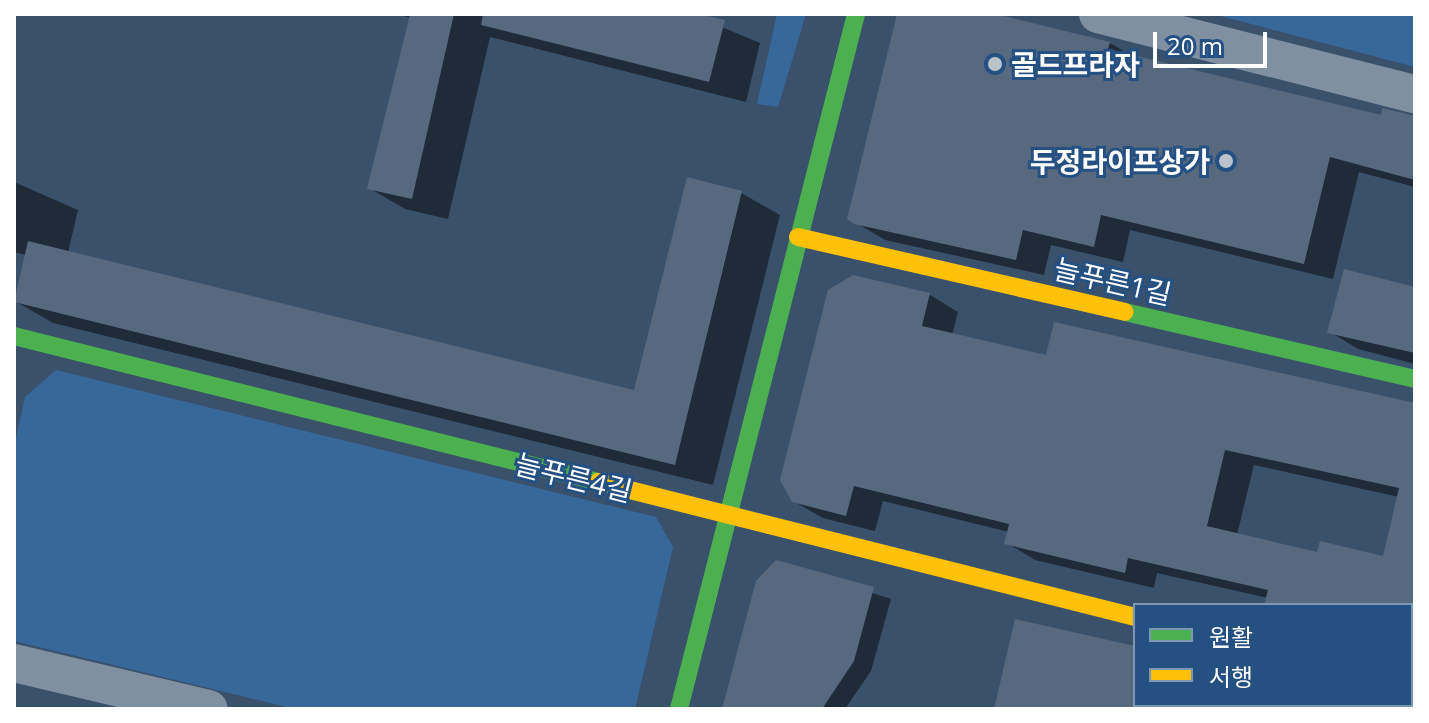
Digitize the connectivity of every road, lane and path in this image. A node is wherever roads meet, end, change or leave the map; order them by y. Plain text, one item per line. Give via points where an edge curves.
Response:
1 (856, 14) edge
2 (1098, 14) edge
3 (1415, 94) edge
4 (798, 237) junction
5 (15, 339) edge
6 (1415, 379) edge
7 (730, 516) junction
8 (1133, 617) edge
9 (14, 663) edge
10 (209, 709) edge
11 (679, 709) edge

1 - 4 street
2 - 3 street
4 - 6 street, 늘푸른1길
4 - 7 street
5 - 7 street, 늘푸른4길
7 - 8 street, 늘푸른4길
7 - 11 street
9 - 10 street

